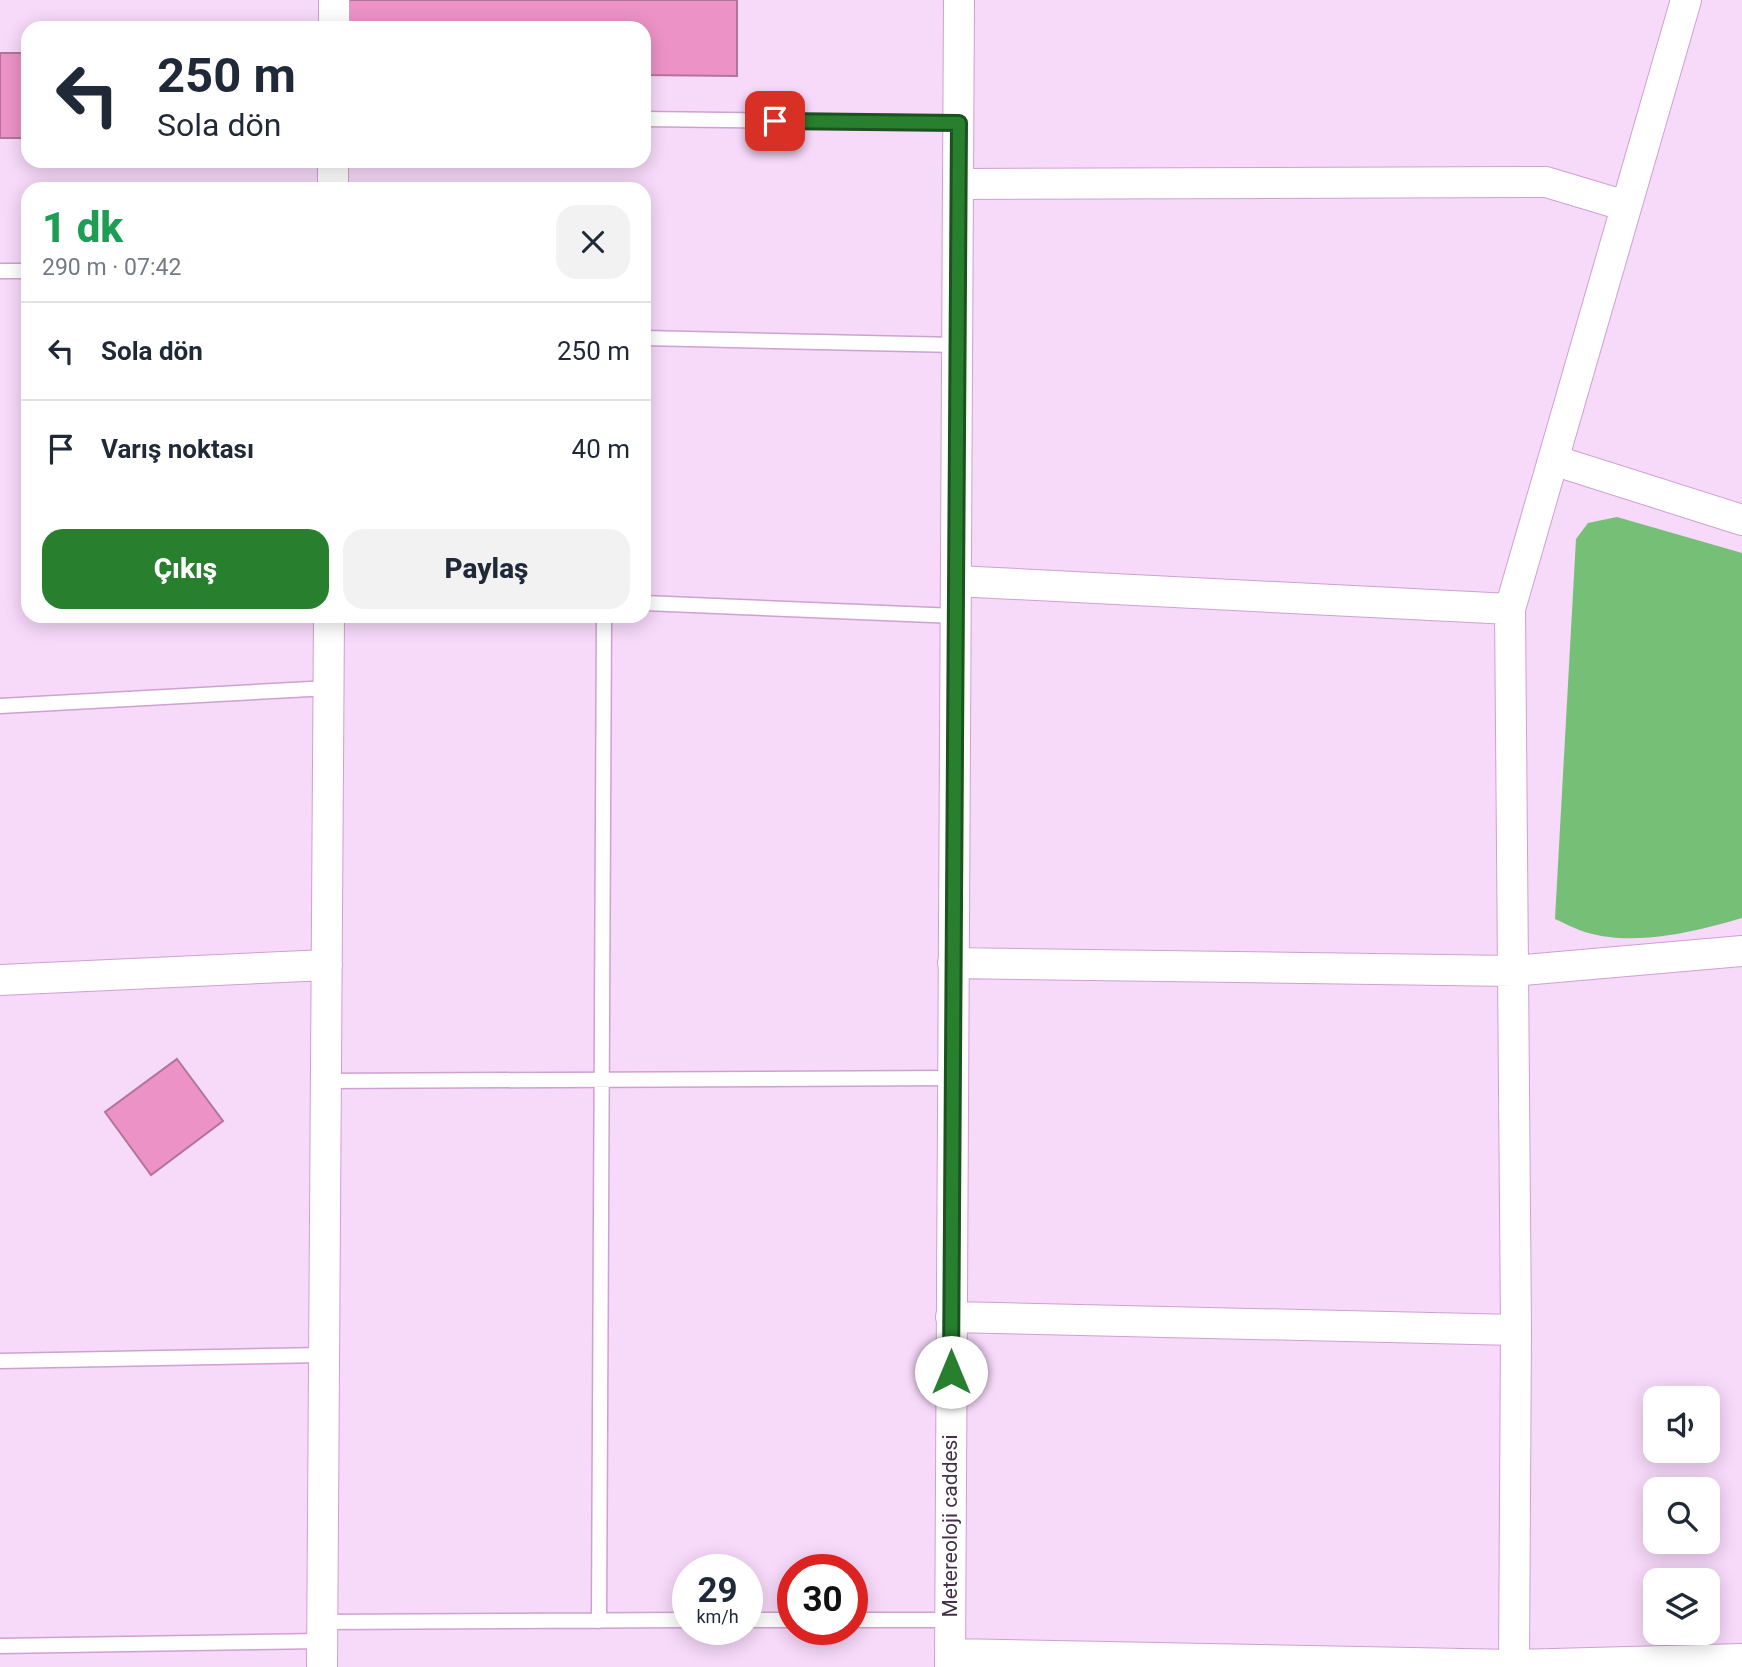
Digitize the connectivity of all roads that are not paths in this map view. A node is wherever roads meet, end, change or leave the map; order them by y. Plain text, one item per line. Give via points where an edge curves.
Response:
1 (334, 0) edge
2 (959, 0) edge
3 (1686, 0) edge
4 (334, 21) edge
5 (651, 120) edge
6 (959, 123) junction
7 (958, 184) junction
8 (1626, 206) junction
9 (0, 271) edge
10 (21, 271) edge
11 (651, 338) edge
12 (957, 345) junction
13 (1553, 460) junction
14 (1742, 520) edge
15 (956, 581) junction
16 (651, 603) edge
17 (1510, 609) junction
18 (956, 617) junction
19 (330, 623) edge
20 (604, 623) edge
21 (329, 688) junction
22 (0, 706) edge
23 (1742, 951) edge
24 (953, 963) junction
25 (327, 965) junction
26 (1513, 971) junction
27 (0, 980) edge
28 (953, 1078) junction
29 (602, 1080) junction
30 (326, 1081) junction
31 (951, 1317) junction
32 (1516, 1331) junction
33 (324, 1356) junction
34 (0, 1361) edge
35 (672, 1620) edge
36 (868, 1620) edge
37 (949, 1620) junction
38 (599, 1621) junction
39 (322, 1643) edge
40 (0, 1646) edge
41 (1742, 1659) edge
42 (950, 1661) edge
43 (1514, 1666) edge

1 - 4 street
2 - 6 street, Metereoloji caddesi
3 - 8 street
5 - 6 lane
6 - 7 street, Metereoloji caddesi
7 - 8 street via 1546,182
7 - 12 street, Metereoloji caddesi
8 - 13 street
9 - 10 lane
11 - 12 lane
12 - 15 street, Metereoloji caddesi
13 - 14 street
13 - 17 street
15 - 17 street
15 - 18 street, Metereoloji caddesi
16 - 18 lane
17 - 26 street
18 - 24 street, Metereoloji caddesi
19 - 21 street
20 - 29 lane
21 - 22 lane
21 - 25 street
23 - 26 street
24 - 26 street
24 - 28 street, Metereoloji caddesi
25 - 27 street
25 - 30 street
26 - 32 street
28 - 29 lane
28 - 31 street, Metereoloji caddesi
29 - 30 lane
29 - 38 lane
30 - 33 street
31 - 32 street
31 - 37 street, Metereoloji caddesi
32 - 43 street
33 - 34 lane
33 - 39 street
35 - 38 lane
36 - 37 lane
37 - 42 street, Metereoloji caddesi
38 - 39 lane
39 - 40 lane
41 - 43 street
42 - 43 street

